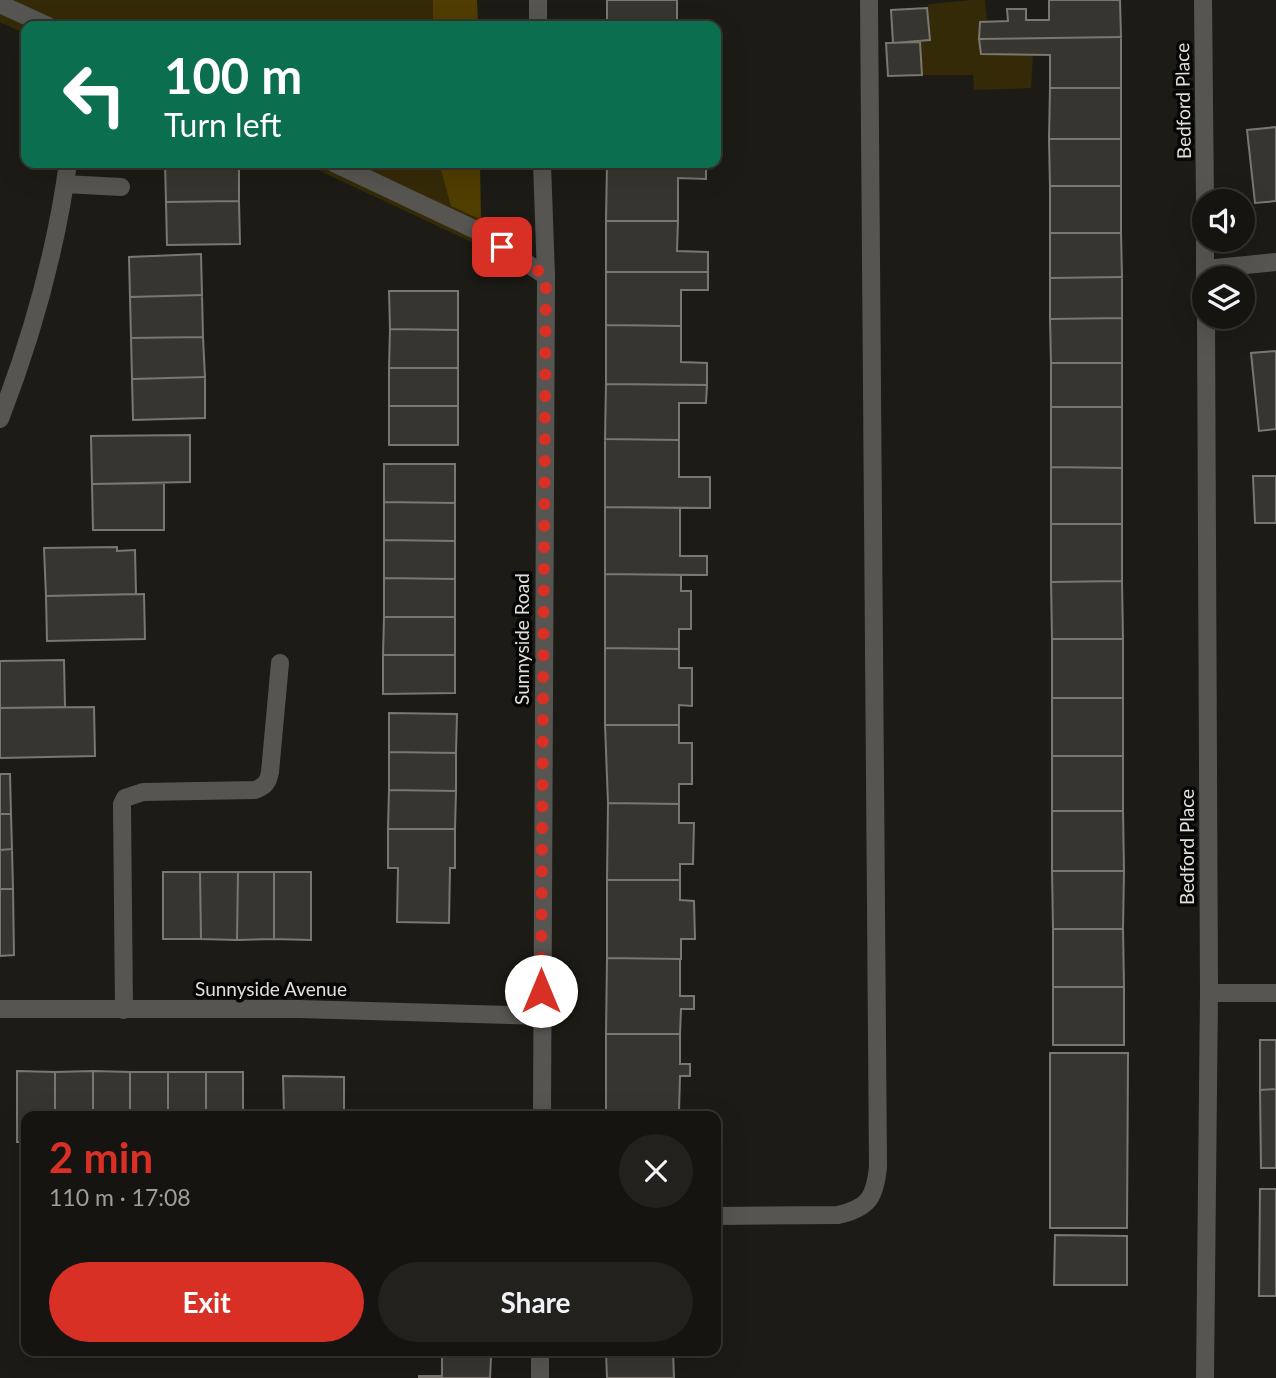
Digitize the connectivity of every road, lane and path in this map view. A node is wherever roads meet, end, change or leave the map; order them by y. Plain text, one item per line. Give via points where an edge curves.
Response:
1 (538, 0) edge
2 (869, 0) edge
3 (1203, 0) edge
4 (0, 4) edge
5 (37, 21) edge
6 (538, 21) edge
7 (67, 168) edge
8 (345, 168) edge
9 (542, 168) edge
10 (65, 184) junction
11 (121, 187) dead end
12 (1205, 189) edge
13 (1276, 262) edge
14 (1252, 266) edge
15 (546, 276) junction
16 (1206, 329) edge
17 (0, 419) edge
18 (279, 663) dead end
19 (1209, 993) junction
20 (1276, 993) edge
21 (0, 1009) edge
22 (124, 1010) junction
23 (541, 1016) junction
24 (542, 1111) edge
25 (721, 1216) edge
26 (540, 1356) edge
27 (540, 1378) edge
28 (1205, 1378) edge

1 - 6 street
2 - 25 street via 876,1189 867,1203 838,1215
3 - 12 street, Bedford Place
4 - 5 street
7 - 10 street
8 - 15 street via 480,232
9 - 15 street, Sunnyside Road
10 - 11 street
10 - 17 street via 37,310
13 - 14 street
15 - 23 street, Sunnyside Road
16 - 19 street, Bedford Place
18 - 22 street via 270,772 264,786 255,790 144,792 121,804
19 - 20 street
19 - 28 street, Bedford Place
21 - 22 street, Sunnyside Avenue
22 - 23 street, Sunnyside Avenue via 393,1010
23 - 24 street, Sunnyside Road
26 - 27 street

